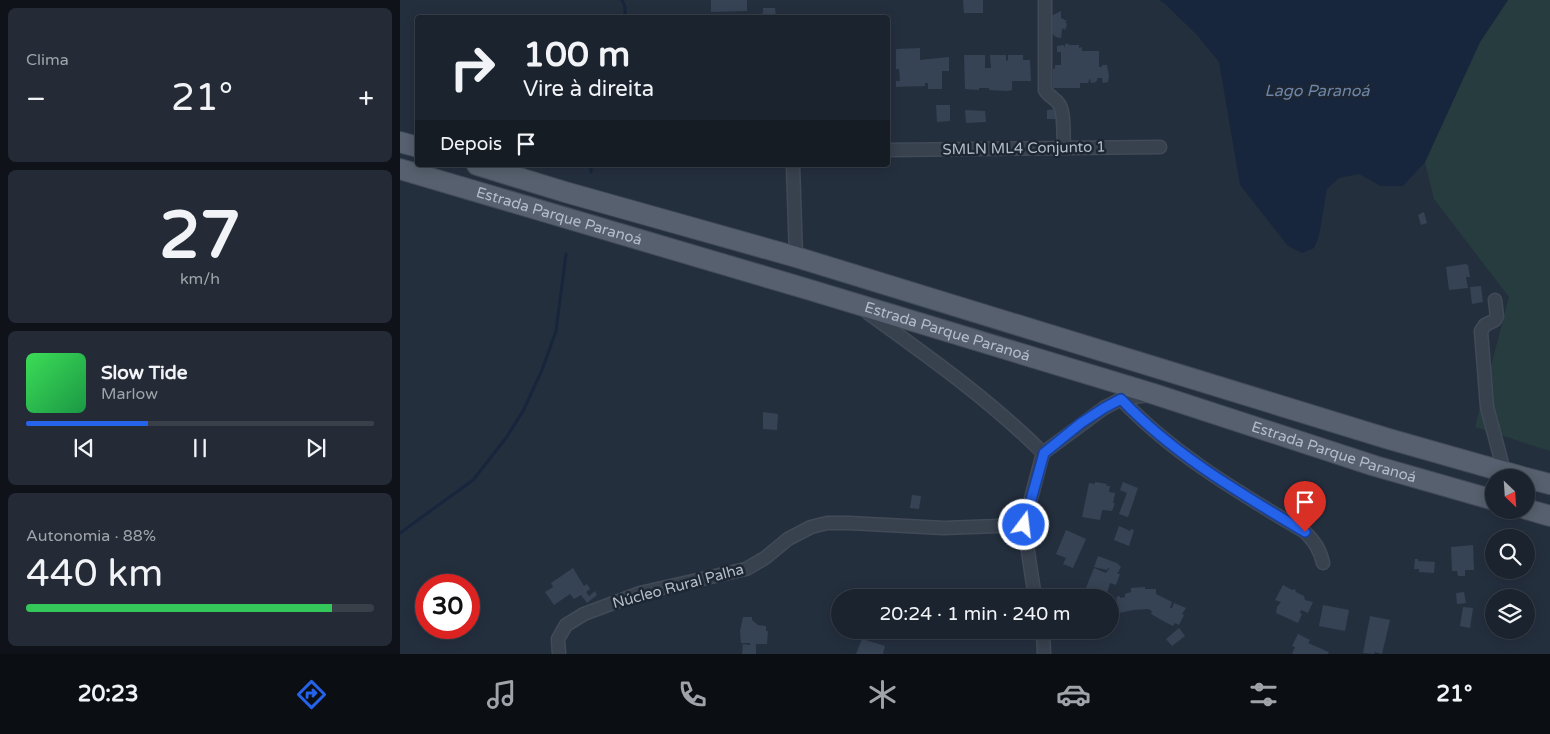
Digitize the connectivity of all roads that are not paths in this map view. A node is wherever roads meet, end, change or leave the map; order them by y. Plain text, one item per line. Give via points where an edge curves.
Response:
1 (1045, 0) edge
2 (400, 142) edge
3 (415, 146) edge
4 (1160, 147) dead end
5 (1064, 148) junction
6 (890, 150) edge
7 (484, 167) edge
8 (794, 167) edge
9 (400, 169) edge
10 (796, 257) junction
11 (1495, 300) dead end
12 (856, 305) junction
13 (1154, 394) junction
14 (1121, 399) junction
15 (1389, 439) junction
16 (1044, 453) junction
17 (1375, 466) junction
18 (1497, 469) edge
19 (1503, 469) edge
20 (1535, 480) edge
21 (1550, 484) edge
22 (1485, 497) edge
23 (1535, 512) edge
24 (1550, 516) edge
25 (1024, 525) junction
26 (1324, 563) dead end
27 (1035, 589) edge
28 (1043, 639) edge
29 (559, 654) edge
30 (1044, 654) edge

1 - 5 street via 1045,90 1062,109
2 - 3 main road
4 - 5 street, SMLN ML4 Conjunto 1
5 - 6 street, SMLN ML4 Conjunto 1
7 - 10 main road, Estrada Parque Paranoá
8 - 10 street
9 - 12 main road, Estrada Parque Paranoá
10 - 15 main road, Estrada Parque Paranoá
11 - 19 street via 1497,316 1485,324 1482,331 1487,407
12 - 13 main road, Estrada Parque Paranoá
12 - 16 street via 971,388
13 - 14 street
13 - 17 main road, Estrada Parque Paranoá
14 - 16 street via 1081,423
14 - 26 street via 1171,446 1230,487 1305,532 1314,541
15 - 17 main road via 1368,448
15 - 18 main road, Estrada Parque Paranoá
16 - 25 street
17 - 22 main road, Estrada Parque Paranoá
20 - 21 main road, Estrada Parque Paranoá
23 - 24 main road
25 - 27 street
25 - 29 street, Núcleo Rural Palha via 944,528 827,523 810,527 746,569 640,593 584,614 566,625 558,639
28 - 30 street

